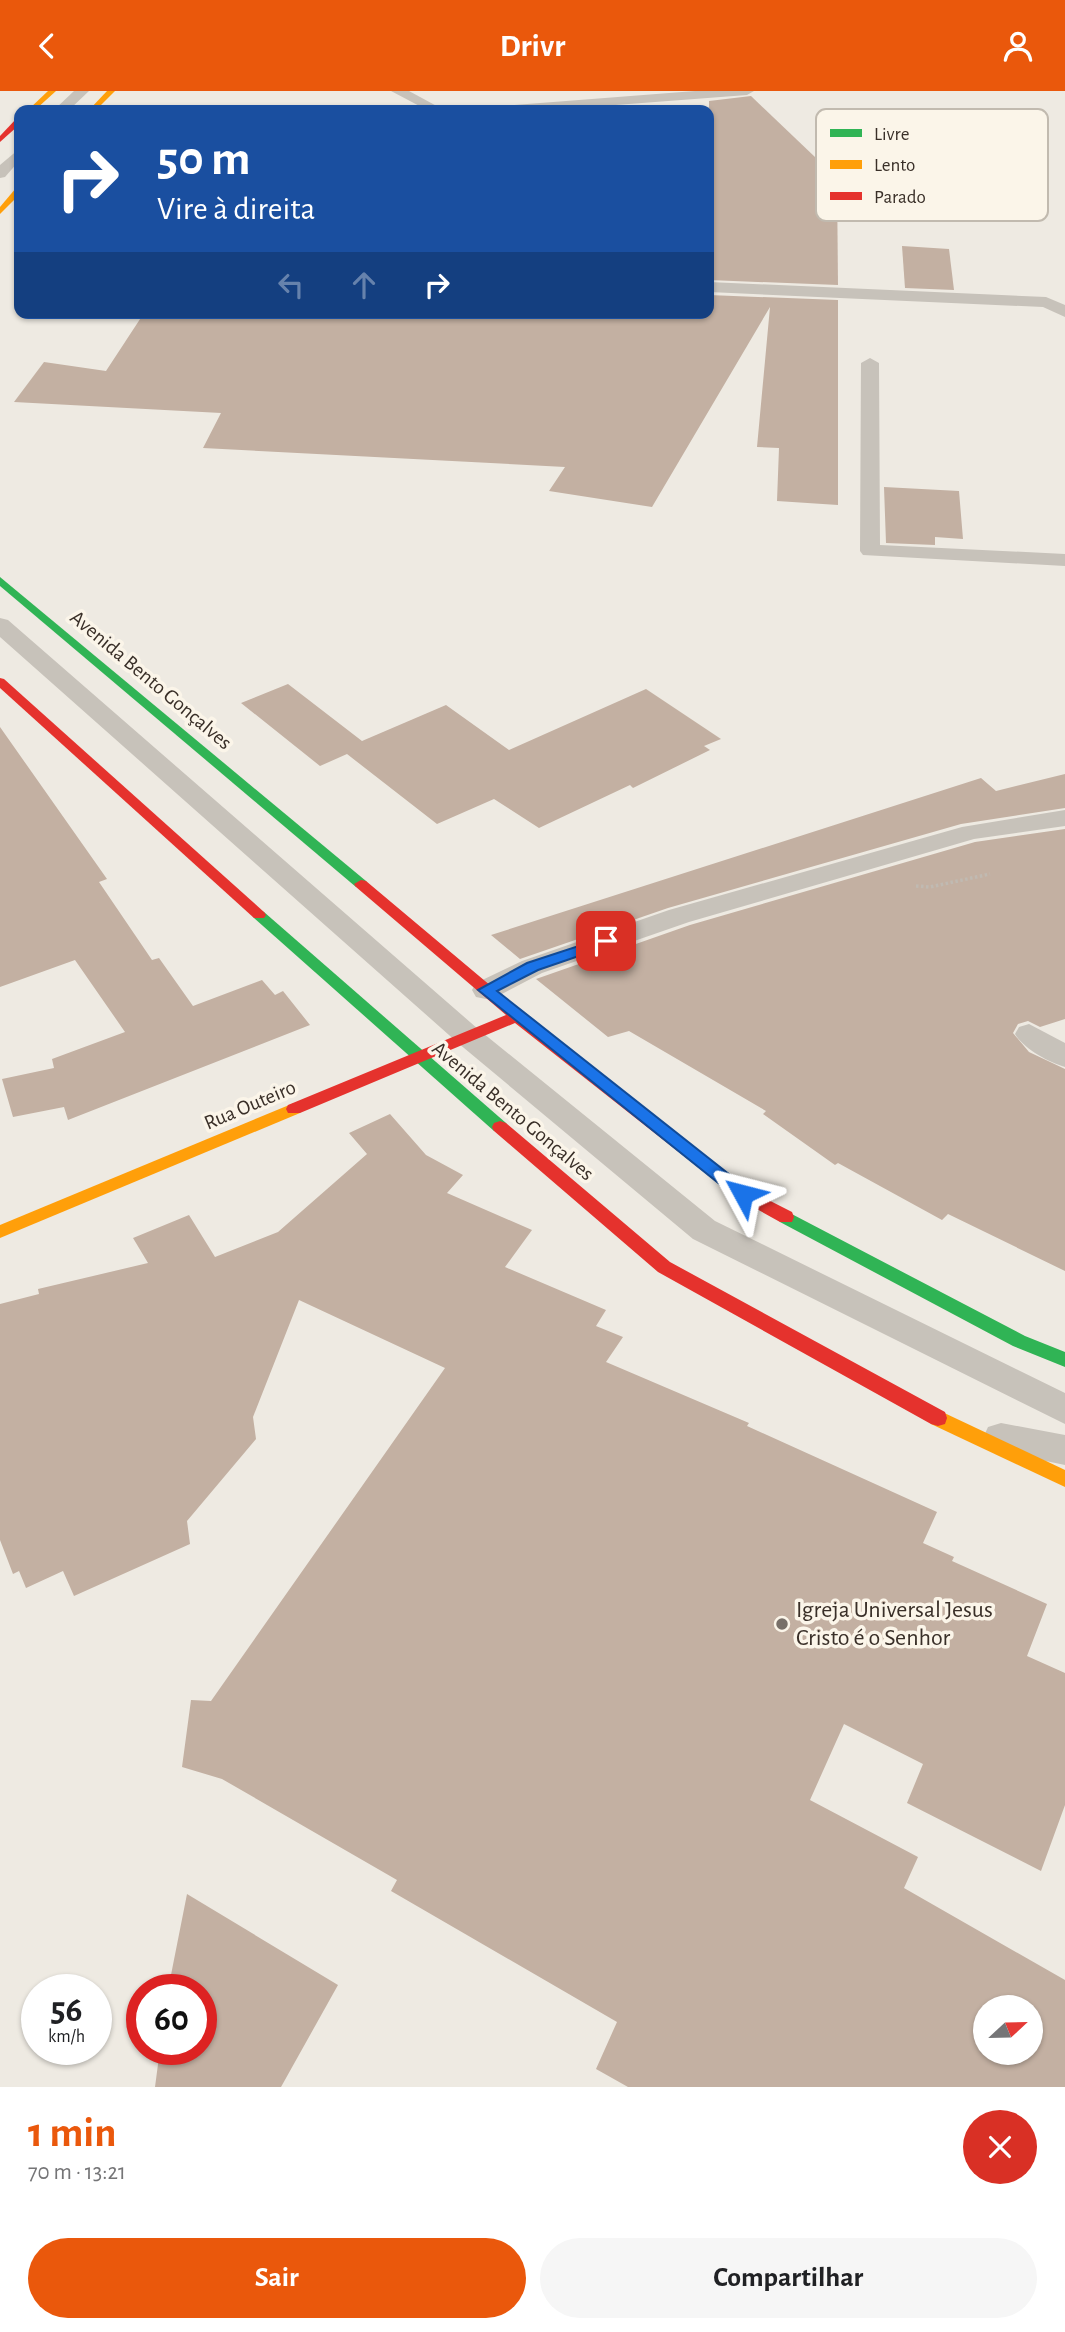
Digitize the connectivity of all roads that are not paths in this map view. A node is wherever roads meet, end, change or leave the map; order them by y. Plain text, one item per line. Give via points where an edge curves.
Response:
1 (52, 91) edge
2 (82, 91) edge
3 (111, 91) edge
4 (398, 91) edge
5 (747, 91) edge
6 (37, 105) edge
7 (67, 105) edge
8 (97, 105) edge
9 (427, 105) edge
10 (565, 105) edge
11 (14, 159) edge
12 (0, 174) edge
13 (14, 196) edge
14 (0, 212) edge
15 (714, 288) edge
16 (1065, 312) edge
17 (870, 363) dead end
18 (1065, 560) edge
19 (0, 580) edge
20 (0, 625) edge
21 (0, 682) edge
22 (1065, 817) edge
23 (486, 990) junction
24 (516, 1016) junction
25 (1029, 1034) dead end
26 (468, 1036) junction
27 (1065, 1057) edge
28 (418, 1058) junction
29 (0, 1232) edge
30 (1019, 1341) junction
31 (1065, 1360) edge
32 (1065, 1376) edge
33 (1065, 1409) edge
34 (960, 1430) junction
35 (1065, 1450) edge
36 (1065, 1479) edge

1 - 6 main road
2 - 7 lane
3 - 8 main road
4 - 9 lane
5 - 10 lane
11 - 12 lane
13 - 14 main road
15 - 16 lane via 1046,302
17 - 18 lane via 870,551
19 - 23 main road, Avenida Bento Gonçalves
20 - 26 lane
21 - 28 main road, Avenida Bento Gonçalves
22 - 23 lane via 971,832 679,916 532,967
23 - 24 main road, Avenida Bento Gonçalves
24 - 26 main road, Rua Outeiro
24 - 30 main road, Avenida Bento Gonçalves via 743,1194
25 - 27 lane
26 - 28 main road, Rua Outeiro
26 - 33 lane via 704,1230
28 - 29 main road, Rua Outeiro
28 - 34 main road, Avenida Bento Gonçalves via 664,1268
30 - 31 main road, Avenida Bento Gonçalves
30 - 32 lane
34 - 35 lane
34 - 36 main road, Avenida Bento Gonçalves

